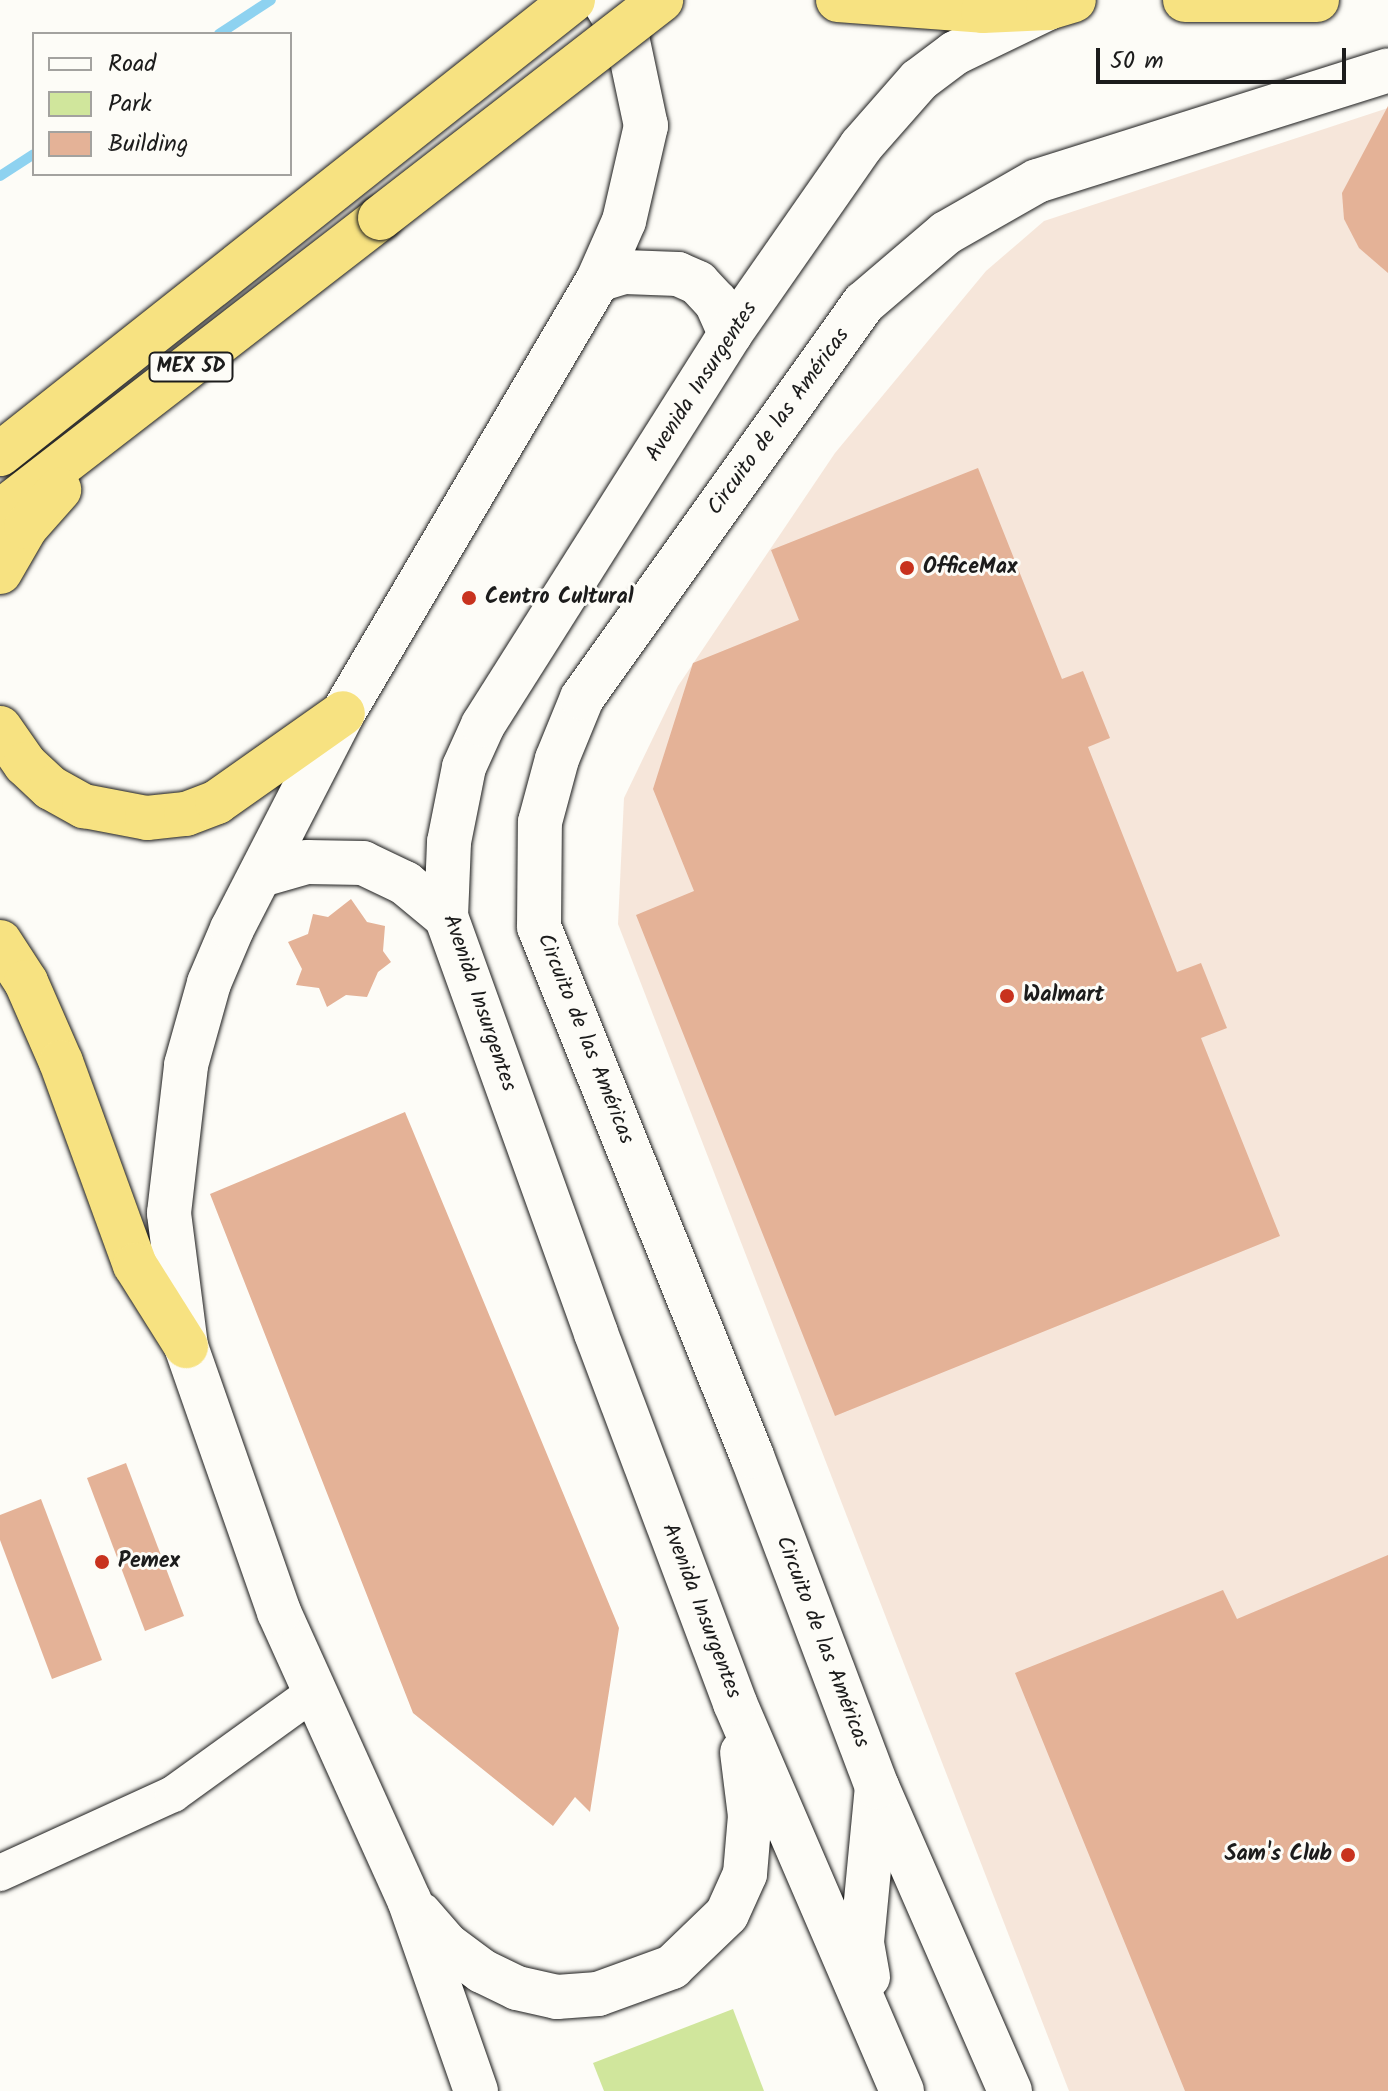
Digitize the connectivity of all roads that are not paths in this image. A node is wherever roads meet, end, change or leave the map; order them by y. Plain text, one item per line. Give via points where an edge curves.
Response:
1 (595, 0) edge
2 (661, 0) edge
3 (838, 0) edge
4 (1185, 0) edge
5 (1317, 0) edge
6 (1061, 4) edge
7 (1388, 70) edge
8 (598, 280) junction
9 (730, 334) junction
10 (117, 425) junction
11 (0, 454) edge
12 (0, 512) edge
13 (0, 572) edge
14 (343, 713) junction
15 (0, 728) edge
16 (261, 875) junction
17 (446, 917) junction
18 (0, 942) edge
19 (186, 1346) junction
20 (313, 1693) junction
21 (735, 1703) junction
22 (877, 1787) junction
23 (0, 1873) edge
24 (409, 1900) junction
25 (879, 2035) junction
26 (476, 2091) edge
27 (902, 2091) edge
28 (1010, 2091) edge

1 - 8 main road via 628,41 646,126 624,221
1 - 11 highway, MEX 5D via 352,172
2 - 10 highway, MEX 5D, bridge
3 - 6 highway via 983,11
4 - 5 highway
6 - 9 main road, Avenida Insurgentes via 955,53 919,80 861,146
7 - 22 main road, Circuito de las Américas via 1037,181 946,233 864,303 582,698 557,759 540,822 539,927 747,1442
8 - 9 main road via 625,272 678,274 698,283 716,302
8 - 14 main road
9 - 17 main road, Avenida Insurgentes via 483,725 464,767 449,842
10 - 12 highway, MEX 5D
10 - 13 highway via 26,527
14 - 15 highway via 217,802 186,814 147,818 84,806 51,788 25,764
14 - 16 main road
16 - 17 main road via 307,862 363,863 405,883
16 - 19 main road via 209,983 186,1065 169,1213
17 - 21 main road, Avenida Insurgentes
18 - 19 highway via 26,982 61,1062 135,1265
19 - 20 main road
20 - 23 street via 173,1794
20 - 24 main road
21 - 24 main road via 750,1816 745,1874 727,1914 672,1967 598,1994 557,1997 517,1988 447,1945
21 - 25 main road, Avenida Insurgentes
22 - 25 main road via 862,1942
22 - 28 main road, Circuito de las Américas
24 - 26 main road
25 - 27 main road, Avenida Insurgentes

